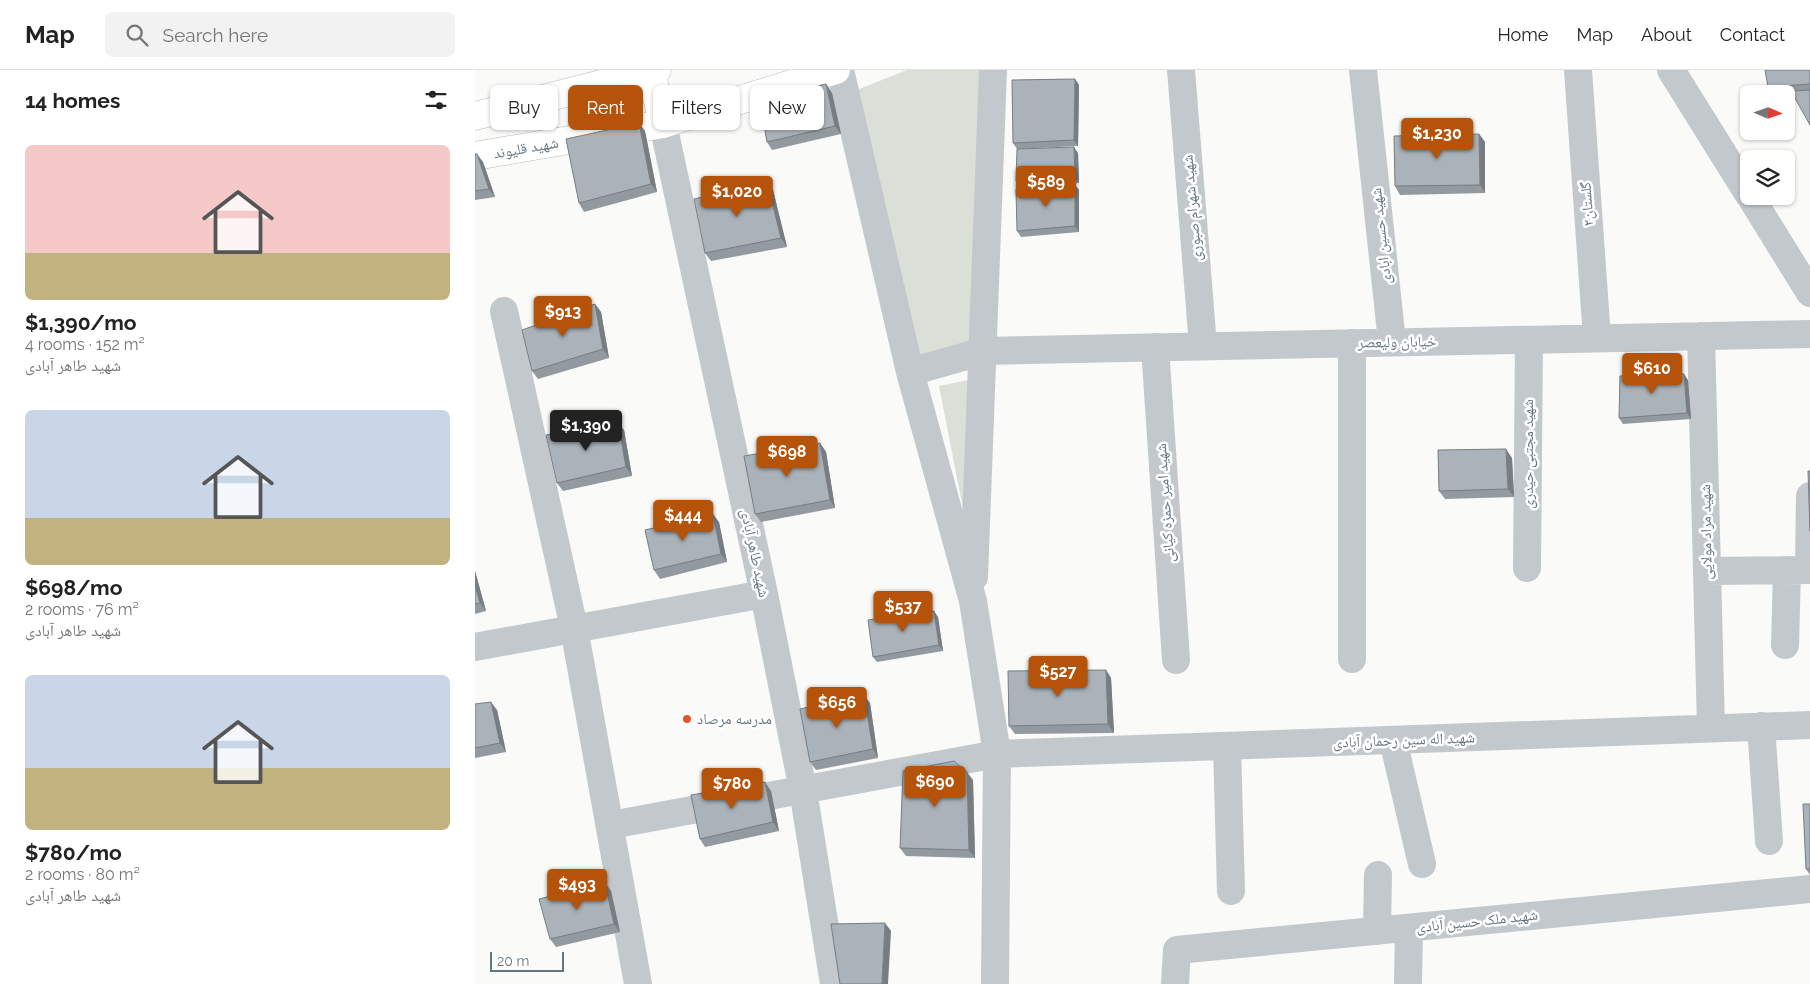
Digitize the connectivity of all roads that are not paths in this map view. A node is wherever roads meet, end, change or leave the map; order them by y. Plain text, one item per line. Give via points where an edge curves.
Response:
1 (653, 70) edge
2 (838, 70) edge
3 (993, 70) edge
4 (1181, 70) edge
5 (1363, 70) edge
6 (1578, 70) edge
7 (1671, 70) edge
8 (656, 85) edge
9 (740, 100) edge
10 (475, 116) edge
11 (653, 126) edge
12 (664, 130) edge
13 (475, 156) edge
14 (1740, 181) edge
15 (1755, 205) edge
16 (1810, 293) edge
17 (504, 311) dead end
18 (1810, 334) edge
19 (1701, 336) junction
20 (1597, 338) junction
21 (1529, 340) junction
22 (1392, 342) junction
23 (1352, 343) junction
24 (1203, 346) junction
25 (1155, 347) junction
26 (984, 350) junction
27 (910, 372) junction
28 (1810, 496) edge
29 (1527, 568) dead end
30 (1802, 570) edge
31 (1707, 571) junction
32 (764, 594) junction
33 (973, 601) junction
34 (574, 628) junction
35 (1785, 644) dead end
36 (475, 647) edge
37 (1352, 659) dead end
38 (1176, 660) dead end
39 (1810, 724) edge
40 (1761, 726) junction
41 (1711, 728) junction
42 (1393, 740) junction
43 (1227, 746) junction
44 (997, 754) junction
45 (803, 790) junction
46 (611, 825) junction
47 (1769, 841) dead end
48 (1422, 864) dead end
49 (1378, 875) dead end
50 (1810, 889) edge
51 (1231, 890) dead end
52 (1409, 928) junction
53 (1377, 931) junction
54 (638, 984) edge
55 (834, 984) edge
56 (995, 984) edge
57 (1175, 984) edge
58 (1408, 984) edge

1 - 8 main road
1 - 10 main road
2 - 9 main road, شهید قلیوند
2 - 27 street
3 - 26 street
4 - 24 street, شهید شهرام صبوری
5 - 22 street, شهید حسین ابادی
6 - 20 street, گلستان۲
7 - 14 street
11 - 13 main road, شهید قلیوند
12 - 32 street, شهید طاهر آبادی
15 - 16 street
17 - 34 street
18 - 19 street, خیابان ولیعصر
19 - 20 street, خیابان ولیعصر
19 - 31 street, شهید مراد مولایی
20 - 21 street, خیابان ولیعصر
21 - 22 street, خیابان ولیعصر
21 - 29 street, شهید مجتبی حیدری
22 - 23 street, خیابان ولیعصر
23 - 24 street, خیابان ولیعصر
23 - 37 street
24 - 25 street, خیابان ولیعصر
25 - 26 street, خیابان ولیعصر
25 - 38 street, شهید امیر حمزه کیانی
26 - 27 street, خیابان ولیعصر
26 - 33 street
27 - 33 street
28 - 30 street
30 - 31 street
30 - 35 street
31 - 41 street, شهید مراد مولایی
32 - 34 street
32 - 45 street, شهید طاهر آبادی
33 - 44 street
34 - 36 street
34 - 46 street
39 - 40 street, شهید اله سین رحمان آبادی
40 - 41 street, شهید اله سین رحمان آبادی
40 - 47 street
41 - 42 street, شهید اله سین رحمان آبادی
42 - 43 street, شهید اله سین رحمان آبادی
42 - 48 street
43 - 44 street, شهید اله سین رحمان آبادی
43 - 51 street
44 - 45 street, شهید اله سین رحمان آبادی
44 - 56 street
45 - 46 street, شهید اله سین رحمان آبادی
45 - 55 street, شهید طاهر آبادی
46 - 54 street
49 - 53 street
50 - 52 street, شهید ملک حسین آبادی
52 - 53 street, شهید ملک حسین آبادی
52 - 58 street
53 - 57 street, شهید ملک حسین آبادی via 1177,950

